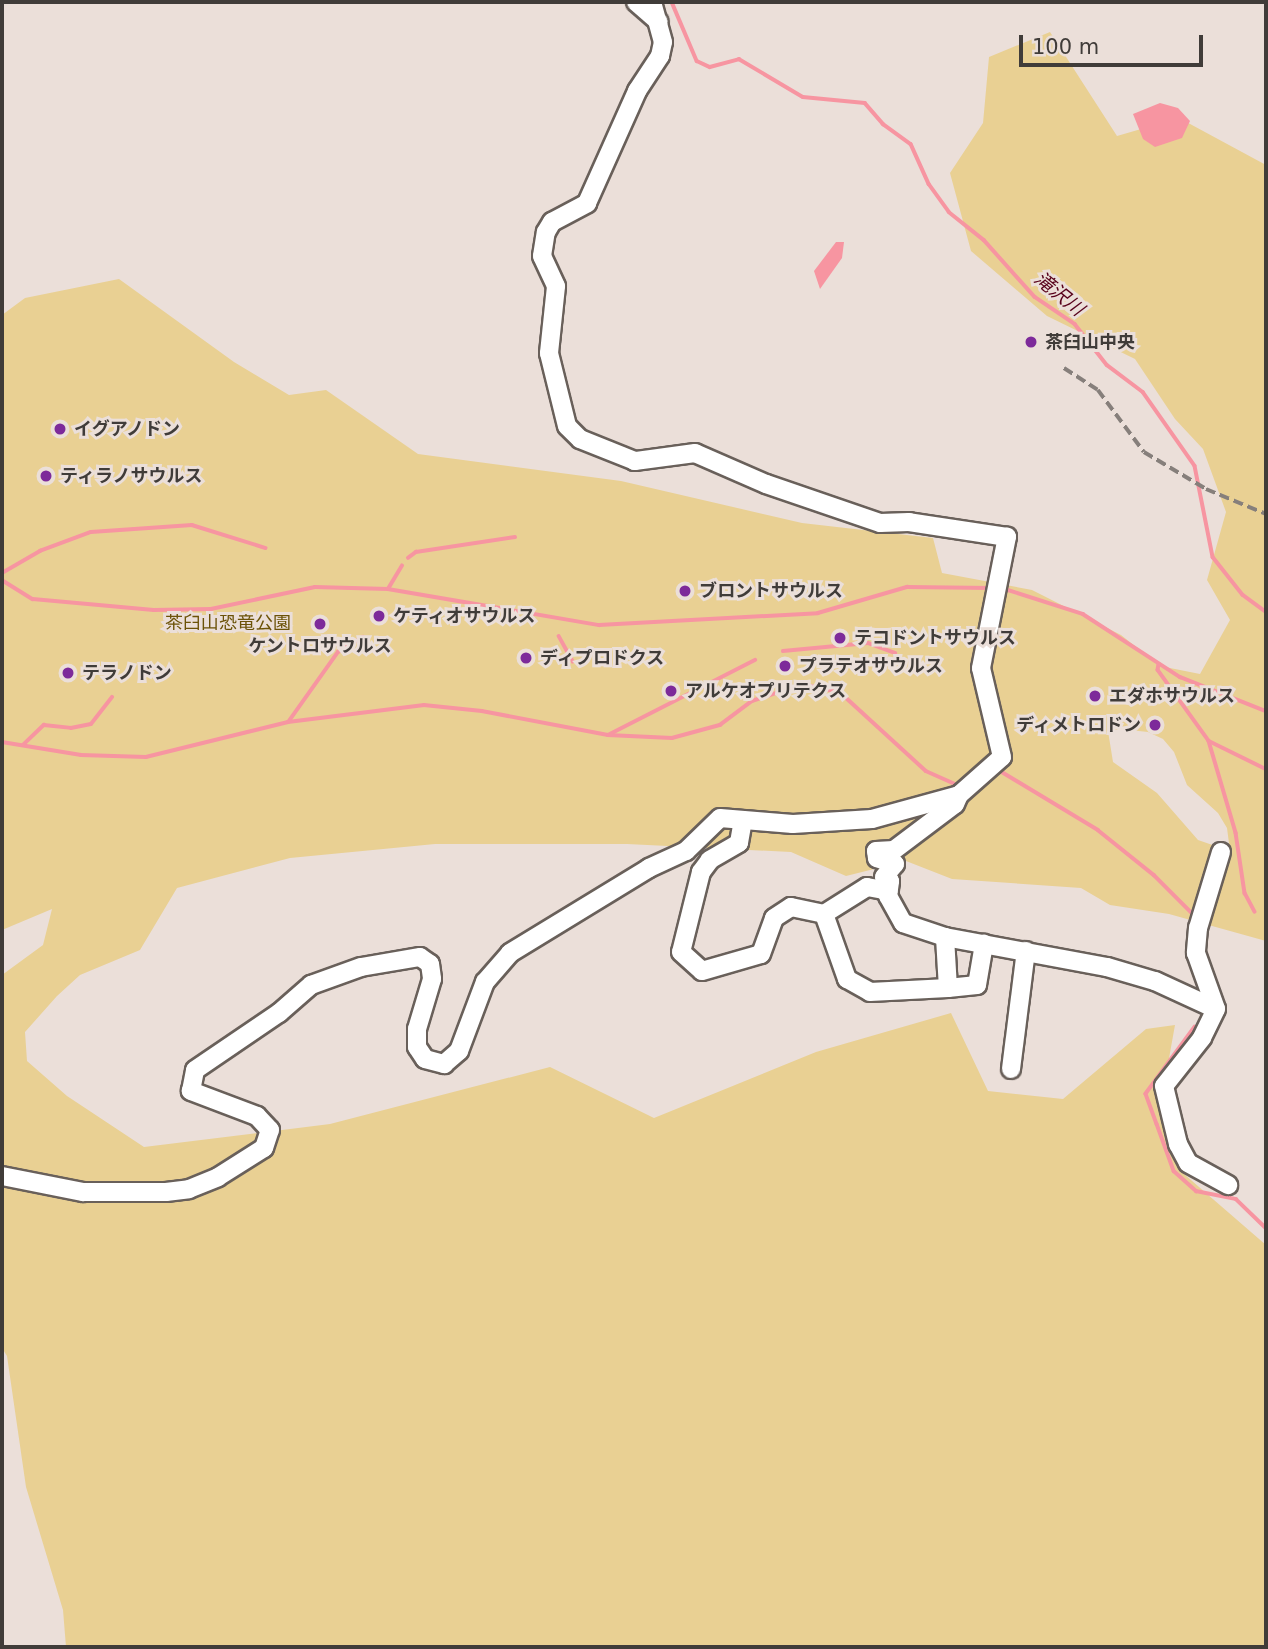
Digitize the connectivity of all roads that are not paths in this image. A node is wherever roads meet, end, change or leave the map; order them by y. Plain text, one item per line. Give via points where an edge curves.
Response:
1 (636, 2) edge
2 (652, 2) edge
3 (659, 22) junction
4 (959, 795) junction
5 (743, 820) junction
6 (1221, 852) dead end
7 (889, 891) junction
8 (824, 914) junction
9 (945, 937) junction
10 (984, 944) junction
11 (1026, 951) junction
12 (948, 988) junction
13 (1216, 1009) junction
14 (1011, 1069) dead end
15 (2, 1176) edge
16 (1228, 1185) dead end

1 - 3 street
2 - 3 street
3 - 4 street via 660,56 637,91 594,192 587,203 552,222 546,232 542,256 556,286 549,353 560,410 580,439 635,461 695,453 766,484 880,523 909,522 1007,537 981,668 1002,757
4 - 5 street via 855,822
4 - 7 street via 956,804 894,850 876,850 877,858 895,864 884,877 890,881
5 - 8 street via 738,843 703,865 681,951 689,962 702,971 761,954 774,918 791,906
5 - 15 street via 720,818 686,851 649,868 510,953 485,982 459,1051 444,1064 425,1059 417,1047 417,1029 432,979 430,964 420,957 361,967 311,985 279,1013 195,1070 191,1091 257,1116 270,1130 264,1148 218,1177 166,1192 83,1192
6 - 13 street via 1198,928 1196,953
7 - 8 street via 867,887
7 - 9 street via 891,906 903,923
8 - 12 street via 838,964 859,990
9 - 10 street
9 - 12 street
10 - 11 street
10 - 12 street via 977,985
11 - 13 street via 1155,981
11 - 14 street
13 - 16 street via 1202,1038 1164,1086 1165,1101 1188,1163

